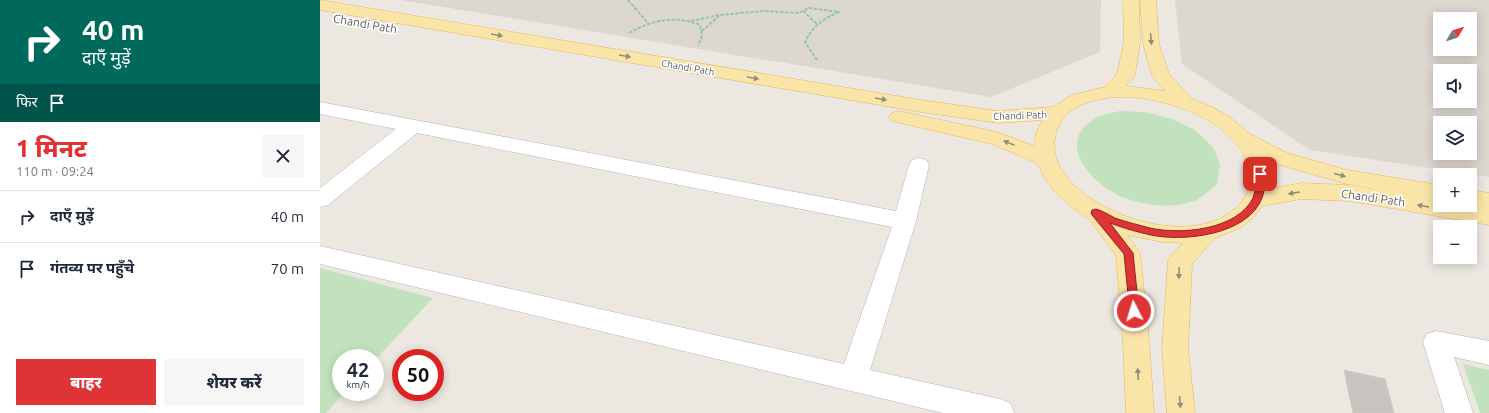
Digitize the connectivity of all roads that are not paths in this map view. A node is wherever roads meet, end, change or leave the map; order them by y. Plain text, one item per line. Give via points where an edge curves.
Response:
1 (1131, 0) edge
2 (1148, 0) edge
3 (320, 5) edge
4 (320, 16) edge
5 (1111, 92) junction
6 (1186, 103) junction
7 (320, 108) edge
8 (1056, 113) junction
9 (413, 126) junction
10 (1239, 136) junction
11 (1045, 158) junction
12 (919, 165) dead end
13 (1433, 192) edge
14 (320, 199) edge
15 (1257, 199) junction
16 (1477, 199) edge
17 (1489, 201) edge
18 (1096, 213) junction
19 (1489, 217) edge
20 (905, 222) junction
21 (1208, 231) junction
22 (320, 255) edge
23 (1489, 352) edge
24 (853, 379) junction
25 (983, 411) edge
26 (1140, 413) edge
27 (1182, 413) edge
28 (1460, 413) edge

1 - 5 main road via 1132,42 1126,74
2 -> 6 main road via 1151,44 1161,76
3 -> 8 main road, Chandi Path via 921,106 998,117
11 -> 4 main road, Chandi Path via 998,139 912,119
5 - 6 main road via 1148,93
5 - 8 main road via 1080,99
6 - 10 main road via 1215,117
7 - 9 street
8 - 11 main road via 1046,129 1043,148
9 - 14 street
9 - 20 street
10 -> 13 main road, Chandi Path via 1280,158 1347,177
10 - 15 main road via 1249,148 1260,174
11 - 18 main road via 1062,187
12 - 20 street
19 -> 15 main road, Chandi Path via 1350,193 1301,191
15 - 21 main road via 1246,213 1230,224
16 - 17 main road
18 - 21 main road via 1113,221 1152,232 1191,234
26 -> 18 main road via 1128,253
20 - 24 street
21 -> 27 main road via 1180,260 1175,349
22 - 24 street
23 - 28 street via 1436,342
24 - 25 street

